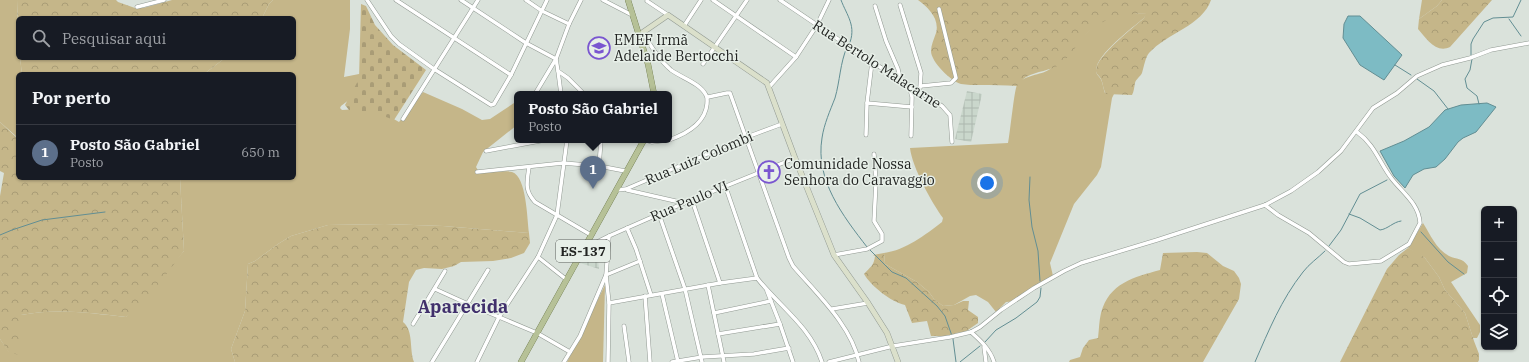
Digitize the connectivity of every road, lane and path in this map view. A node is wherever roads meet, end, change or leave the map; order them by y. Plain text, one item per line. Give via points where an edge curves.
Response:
1 (164, 0) edge
2 (368, 0) edge
3 (396, 0) edge
4 (461, 0) edge
5 (478, 0) edge
6 (526, 0) edge
7 (547, 0) edge
8 (581, 0) edge
9 (603, 0) edge
10 (628, 0) edge
11 (702, 0) edge
12 (713, 0) edge
13 (747, 0) edge
14 (780, 0) edge
15 (829, 0) edge
16 (647, 1) edge
17 (900, 5) dead end
18 (875, 6) dead end
19 (137, 7) dead end
20 (473, 8) junction
21 (939, 8) dead end
22 (542, 11) junction
23 (632, 15) junction
24 (668, 15) junction
25 (736, 16) junction
26 (569, 24) junction
27 (816, 25) junction
28 (684, 26) junction
29 (641, 34) junction
30 (454, 38) junction
31 (1529, 42) edge
32 (526, 43) junction
33 (715, 46) junction
34 (796, 57) junction
35 (556, 59) junction
36 (872, 62) junction
37 (703, 64) dead end
38 (434, 69) junction
39 (558, 71) junction
40 (511, 75) junction
41 (900, 79) junction
42 (909, 85) junction
43 (770, 86) junction
44 (921, 86) junction
45 (537, 91) edge
46 (561, 91) edge
47 (581, 91) edge
48 (653, 91) edge
49 (919, 91) junction
50 (708, 97) junction
51 (867, 104) junction
52 (912, 107) junction
53 (403, 119) dead end
54 (782, 124) junction
55 (1357, 132) junction
56 (866, 135) dead end
57 (911, 136) dead end
58 (747, 137) junction
59 (672, 139) edge
60 (952, 142) dead end
61 (529, 143) edge
62 (566, 143) edge
63 (601, 143) edge
64 (643, 143) edge
65 (486, 151) dead end
66 (874, 154) dead end
67 (795, 158) junction
68 (563, 162) junction
69 (600, 166) junction
70 (529, 167) junction
71 (625, 171) junction
72 (477, 172) dead end
73 (758, 172) junction
74 (725, 185) junction
75 (626, 189) junction
76 (615, 190) junction
77 (692, 200) junction
78 (684, 203) junction
79 (1265, 205) junction
80 (659, 214) junction
81 (556, 215) junction
82 (627, 228) junction
83 (591, 235) junction
84 (609, 236) junction
85 (584, 249) junction
86 (834, 255) junction
87 (538, 257) junction
88 (640, 261) junction
89 (488, 270) dead end
90 (445, 271) dead end
91 (606, 275) junction
92 (757, 278) junction
93 (567, 280) junction
94 (720, 283) junction
95 (708, 285) junction
96 (435, 289) junction
97 (685, 289) junction
98 (766, 290) junction
99 (662, 294) junction
100 (651, 295) junction
101 (646, 296) junction
102 (771, 302) junction
103 (609, 303) junction
104 (868, 303) junction
105 (468, 304) junction
106 (832, 309) junction
107 (714, 313) junction
108 (499, 318) junction
109 (413, 324) dead end
110 (780, 324) junction
111 (624, 326) dead end
112 (971, 332) junction
113 (537, 333) junction
114 (718, 334) junction
115 (893, 346) junction
116 (984, 346) junction
117 (789, 348) junction
118 (570, 352) junction
119 (858, 354) junction
120 (724, 356) junction
121 (702, 357) junction
122 (678, 361) edge
123 (432, 362) edge
124 (477, 362) edge
125 (521, 362) edge
126 (564, 362) edge
127 (608, 362) edge
128 (629, 362) edge
129 (650, 362) edge
130 (672, 362) edge
131 (702, 362) edge
132 (724, 362) edge
133 (793, 362) edge
134 (822, 362) edge
135 (829, 362) edge
136 (859, 362) edge
137 (898, 362) edge
138 (986, 362) edge
139 (994, 362) edge

1 - 19 street
2 - 38 street via 391,36
3 - 30 street
4 - 20 street
5 - 20 street
6 - 22 street
7 - 22 street
8 - 26 street
9 - 23 street
10 - 23 main road
11 - 28 street
12 - 25 street
13 - 25 street
14 - 27 street, Rua Bertolo Malacarne
15 - 27 street
16 - 24 street
17 - 44 street via 921,73
18 - 41 street
20 - 30 street
20 - 32 street
21 - 44 street via 956,78 951,83
22 - 26 street
22 - 32 street
23 - 29 main road
24 - 28 street
24 - 29 street
25 - 33 street
25 - 34 street
26 - 35 street
27 - 34 street
27 - 36 street, Rua Bertolo Malacarne
28 - 33 street
29 - 48 main road
29 - 50 street via 659,58
30 - 38 street
30 - 40 street
31 - 55 street via 1491,50 1442,65 1417,76 1373,108
32 - 35 street
32 - 40 street
33 - 37 street
33 - 43 street via 764,79
34 - 43 street
35 - 39 street
35 - 45 street
36 - 41 street, Rua Bertolo Malacarne
36 - 51 street
38 - 40 street via 489,104 494,104
38 - 53 street
39 - 46 street
39 - 47 street
41 - 42 street, Rua Bertolo Malacarne
42 - 49 street, Rua Bertolo Malacarne
42 - 52 street
43 - 54 street
44 - 49 street
49 - 60 street, Rua Bertolo Malacarne via 947,111 951,121
50 - 58 street via 730,93
50 - 59 street via 702,119 693,129
51 - 52 street
51 - 56 street
52 - 57 street
54 - 58 street, Rua Luiz Colombi
54 - 67 street
55 - 79 street via 1341,152 1318,172
55 - 79 street via 1370,144 1393,180 1416,209 1420,223 1409,244 1381,261 1349,264 1309,233
58 - 73 street
58 - 75 street, Rua Luiz Colombi
61 - 65 street
62 - 68 street
63 - 69 street
64 - 71 main road, ES-137
66 - 86 street via 874,220 882,234 882,241 867,249
67 - 73 street, Rua Paulo VI
67 - 86 street
68 - 69 street
68 - 70 street
68 - 81 street
69 - 71 street
70 - 72 street
70 - 81 street via 529,196
71 - 76 main road, ES-137
73 - 74 street, Rua Paulo VI
73 - 106 street via 793,266
74 - 77 street, Rua Paulo VI
74 - 92 street
75 - 76 street, Rua Luiz Colombi
75 - 78 street
76 - 83 main road, ES-137
77 - 78 street, Rua Paulo VI
77 - 94 street
78 - 80 street, Rua Paulo VI
79 - 112 street via 1081,263 1052,278
80 - 82 street, Rua Paulo VI
80 - 97 street
81 - 83 street
81 - 87 street
82 - 84 street, Rua Paulo VI
82 - 88 street
83 - 85 main road, ES-137
84 - 85 street, Rua Paulo VI
84 - 91 street
85 - 93 main road, ES-137
86 - 104 street
87 - 93 street
87 - 108 street
88 - 91 street
88 - 100 street
89 - 105 street
90 - 96 street
91 - 103 street
91 - 118 street
92 - 94 street
92 - 98 street
93 - 113 main road, ES-137
94 - 95 street
95 - 97 street
95 - 107 street
96 - 105 street
96 - 109 street
97 - 99 street
97 - 121 street
98 - 102 street
98 - 134 street via 806,331
99 - 100 street
99 - 122 street
100 - 101 street
101 - 103 street
101 - 129 street
102 - 107 street
102 - 110 street
103 - 127 street
104 - 106 street
104 - 115 street
105 - 108 street
105 - 123 street
106 - 119 street
107 - 114 street
108 - 113 street
108 - 124 street
110 - 114 street
110 - 117 street
111 - 128 street
112 - 115 street
112 - 116 street
113 - 118 street
113 - 125 main road, ES-137
114 - 120 street
115 - 119 street
115 - 137 street
116 - 138 street
116 - 139 street
117 - 120 street
117 - 133 street
118 - 126 street
119 - 135 street
119 - 136 street
120 - 121 street
120 - 132 street
121 - 122 street
121 - 131 street
122 - 130 street

